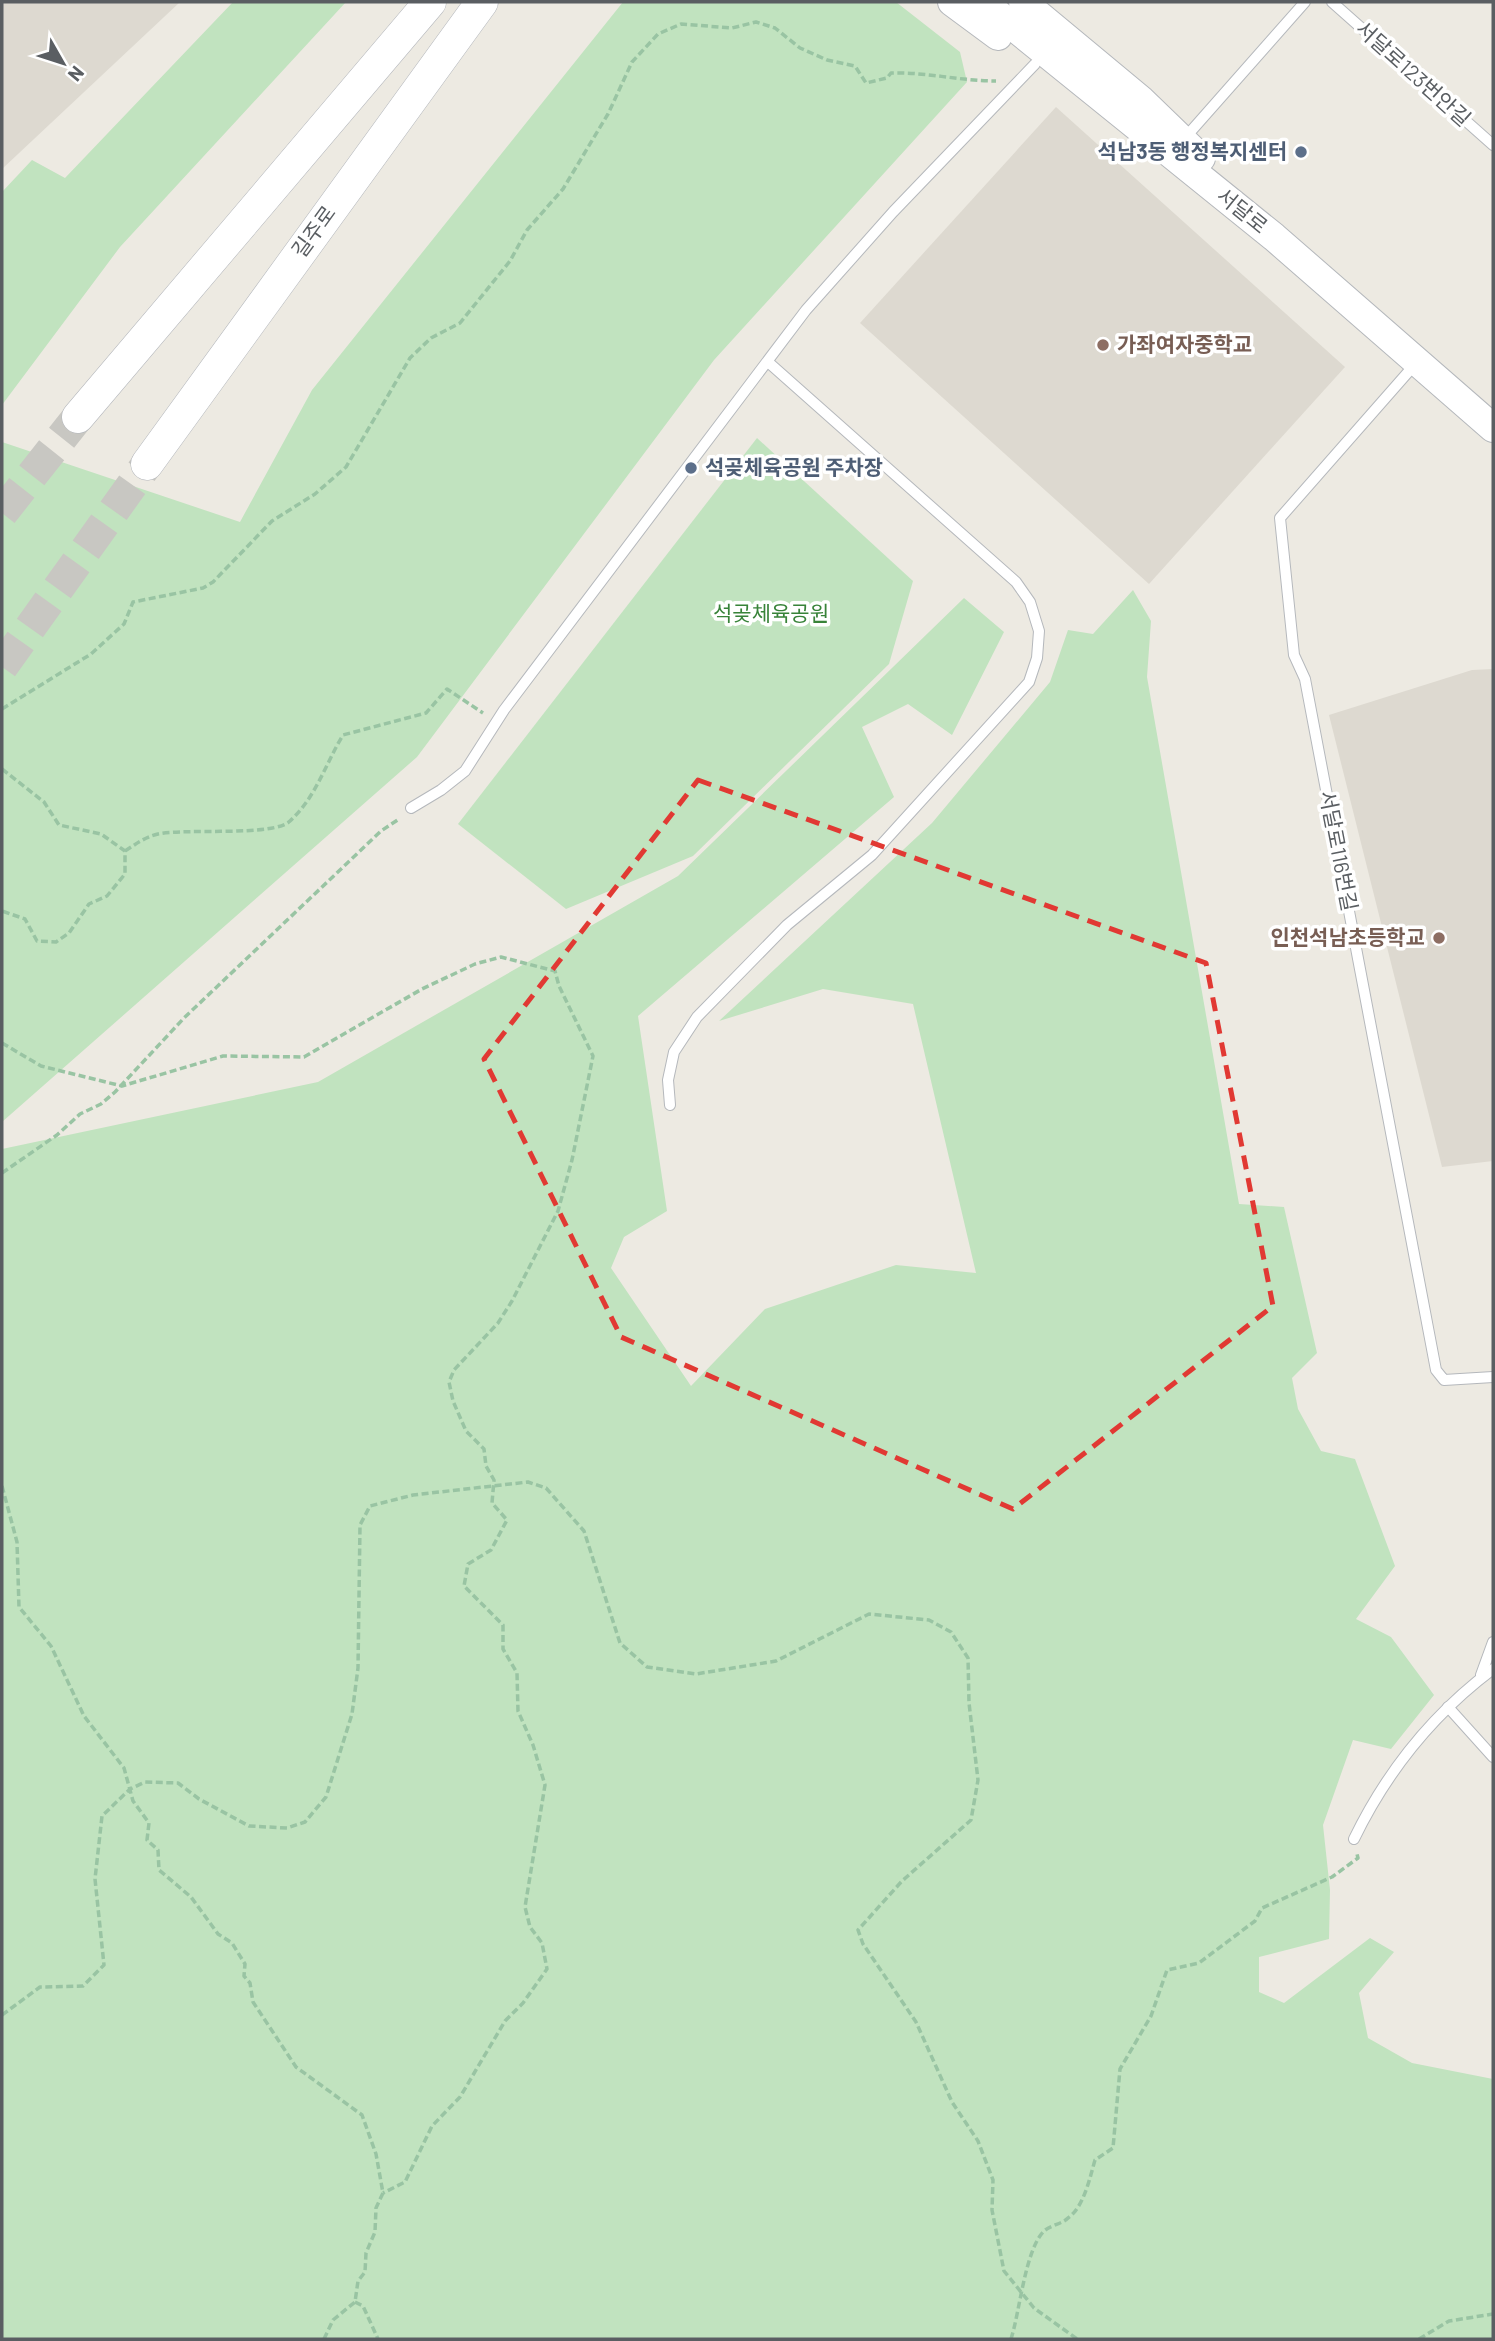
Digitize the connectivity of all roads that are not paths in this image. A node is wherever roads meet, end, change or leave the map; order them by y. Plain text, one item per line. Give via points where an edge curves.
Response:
1 (430, 2) edge
2 (481, 2) edge
3 (952, 2) edge
4 (983, 2) edge
5 (1023, 2) edge
6 (1305, 2) edge
7 (1332, 2) edge
8 (1028, 72) junction
9 (1184, 140) junction
10 (1493, 145) edge
11 (1274, 237) junction
12 (768, 362) junction
13 (1417, 362) junction
14 (78, 417) tunnel mouth
15 (1493, 428) edge
16 (147, 464) tunnel mouth
17 (411, 808) road end
18 (670, 1105) dead end
19 (1493, 1377) edge
20 (1493, 1642) edge
21 (1493, 1669) edge
22 (1479, 1679) junction
23 (1448, 1707) junction
24 (1493, 1757) edge
25 (1354, 1839) road end

1 - 14 main road
2 - 16 main road, 길주로
3 - 8 street
4 - 11 street, 서달로
5 - 9 street
6 - 9 lane
7 - 10 lane, 서달로123번안길
8 - 11 street
8 - 12 lane via 893,212 806,310
9 - 11 street
11 - 13 street, 서달로
12 - 17 lane via 495,722 465,771
12 - 18 lane via 1016,582 1030,602 1039,631 1037,659 1029,682 872,855 787,925 697,1017 674,1052 668,1080
13 - 15 street, 서달로
13 - 19 lane, 서달로116번길 via 1280,518 1294,655 1305,680 1436,1370 1444,1380
20 - 22 lane
21 - 22 lane
22 - 23 lane
23 - 24 lane
23 - 25 lane via 1421,1733 1373,1800

